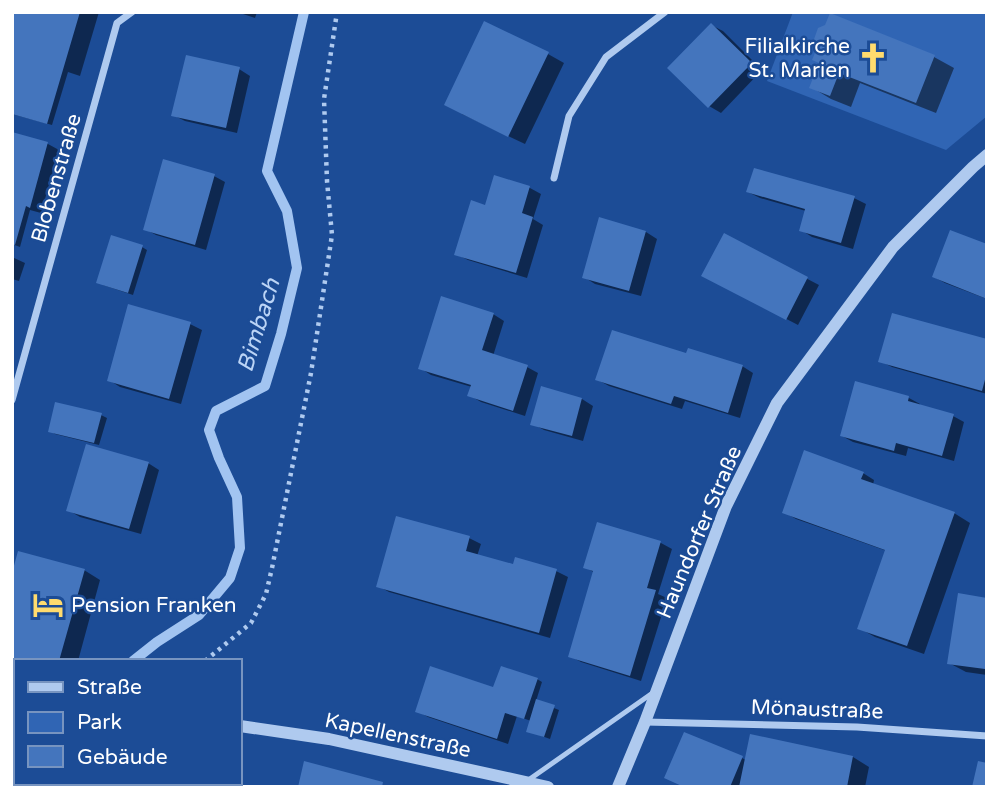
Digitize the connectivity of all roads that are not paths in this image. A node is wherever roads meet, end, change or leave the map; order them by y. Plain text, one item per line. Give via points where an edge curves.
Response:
1 (132, 12) edge
2 (665, 12) edge
3 (987, 155) edge
4 (554, 178) dead end
5 (12, 400) edge
6 (656, 691) junction
7 (645, 722) junction
8 (242, 726) edge
9 (987, 736) edge
10 (526, 782) junction
11 (548, 787) edge
12 (618, 787) edge

1 - 5 street, Blobenstraße via 117,23
2 - 4 street via 606,57 569,116
3 - 6 street, Haundorfer Straße via 892,247 777,402 726,506
6 - 7 street, Haundorfer Straße
6 - 10 lane
7 - 9 street, Mönaustraße via 858,727
7 - 12 street, Haundorfer Straße
8 - 10 street, Kapellenstraße via 329,739
10 - 11 street, Kapellenstraße

